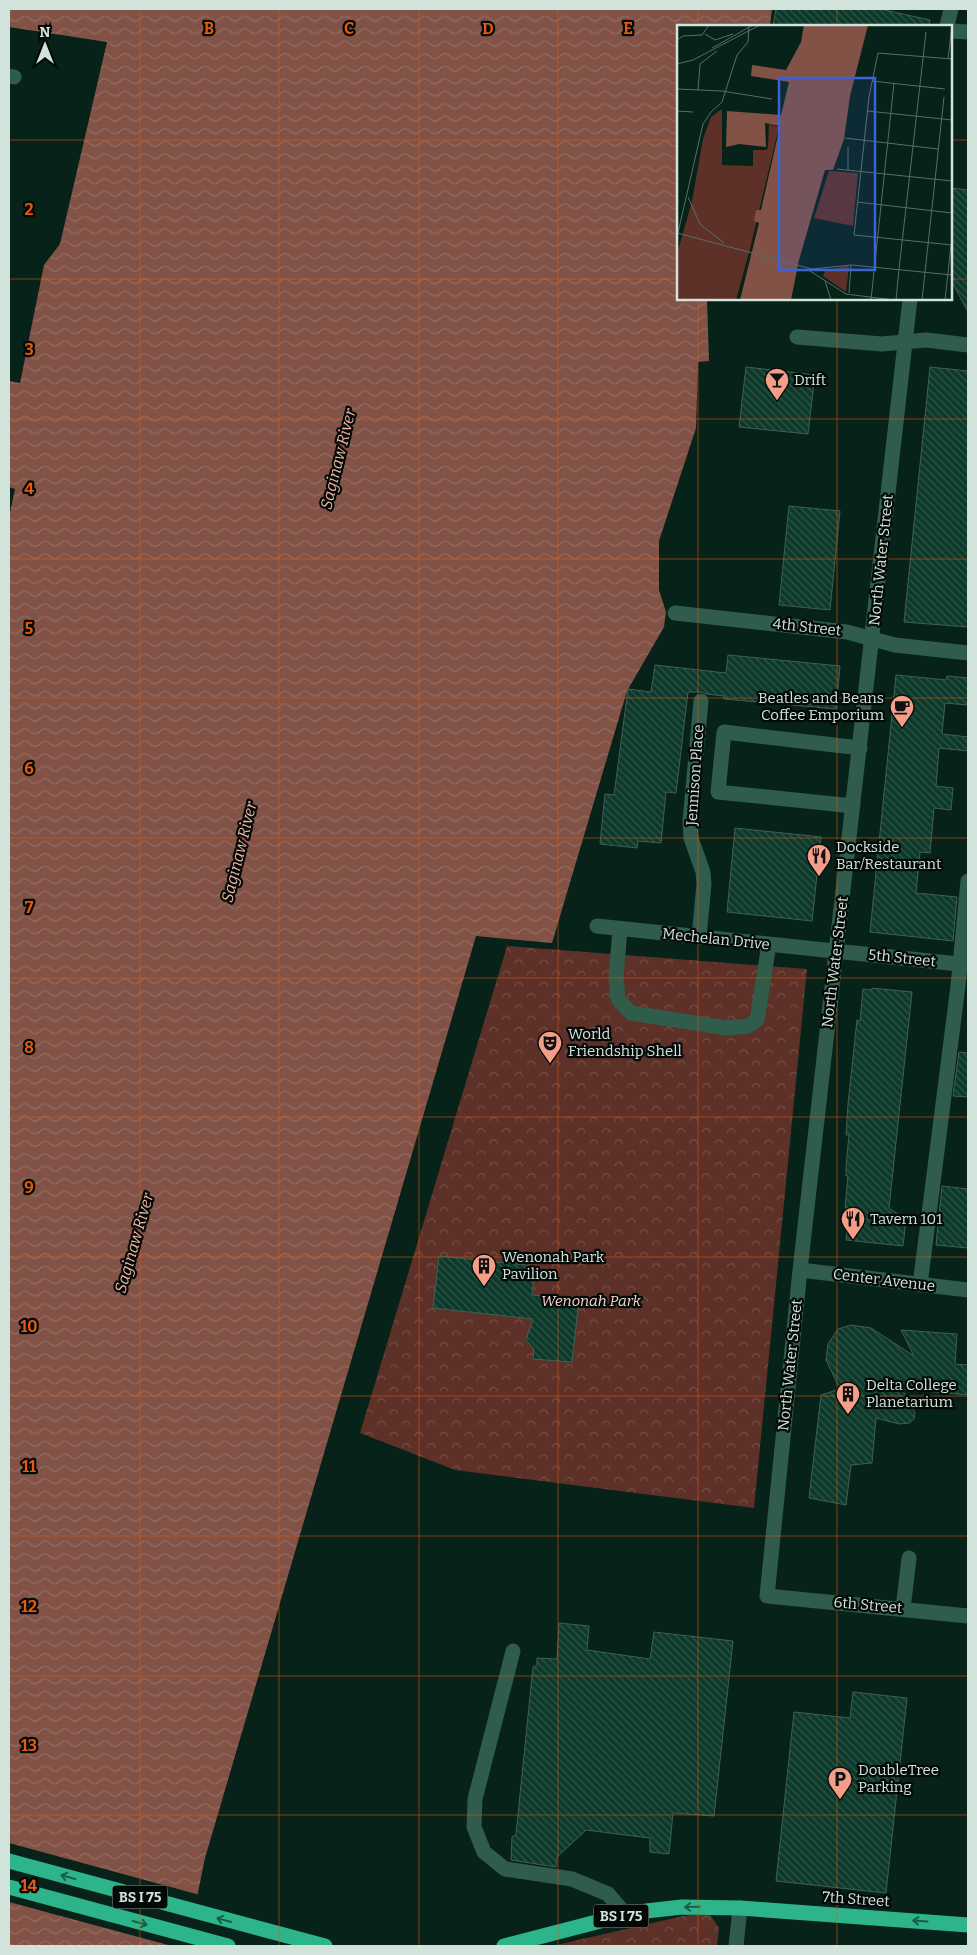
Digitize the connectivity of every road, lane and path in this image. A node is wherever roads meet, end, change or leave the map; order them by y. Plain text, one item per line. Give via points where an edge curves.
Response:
1 (951, 9) edge
2 (947, 25) edge
3 (952, 30) edge
4 (968, 32) edge
5 (910, 300) edge
6 (797, 337) dead end
7 (905, 343) junction
8 (968, 344) edge
9 (675, 613) dead end
10 (872, 638) junction
11 (968, 653) edge
12 (701, 701) dead end
13 (860, 748) junction
14 (853, 806) junction
15 (968, 881) edge
16 (597, 926) dead end
17 (620, 929) junction
18 (699, 937) junction
19 (769, 944) junction
20 (836, 951) junction
21 (964, 964) edge
22 (800, 1270) junction
23 (920, 1284) junction
24 (968, 1290) edge
25 (909, 1558) dead end
26 (767, 1596) joint
27 (903, 1609) junction
28 (968, 1616) edge
29 (513, 1651) dead end
30 (9, 1861) edge
31 (9, 1887) edge
32 (740, 1908) junction
33 (626, 1915) junction
34 (968, 1925) edge
35 (228, 1946) edge
36 (325, 1946) edge
37 (504, 1946) edge
38 (736, 1946) edge

1 - 2 street
3 - 4 street
5 - 7 street, North Water Street
6 - 7 street
7 - 8 street via 926,340
7 - 10 street, North Water Street
9 - 10 street, 4th Street via 848,632
10 - 11 street, 4th Street via 894,644
10 - 13 street, North Water Street
12 - 18 street, Jennison Place via 690,821 691,838 704,884
13 - 14 street, North Water Street
13 - 14 street via 724,732 718,792
14 - 20 street, North Water Street
15 - 21 street
16 - 17 street, Mechelan Drive
17 - 18 street, Mechelan Drive
17 - 19 street via 616,978 618,999 631,1013 727,1028 748,1026 757,1020
18 - 19 street, Mechelan Drive
19 - 20 street, Mechelan Drive
20 - 21 street, 5th Street
20 - 22 street, North Water Street
21 - 23 street
22 - 23 street, Center Avenue
22 - 26 street, North Water Street
23 - 24 street, Center Avenue
25 - 27 street
26 - 27 street, 6th Street
27 - 28 street, 6th Street
29 - 33 street via 475,1799 474,1827 484,1852 505,1869 572,1879 608,1894
36 -> 30 highway, BS I 75
31 -> 35 highway, BS I 75
32 -> 33 highway, BS I 75 via 682,1907
34 -> 32 highway, 7th Street / BS I 75
32 - 38 street
33 - 37 highway, BS I 75

